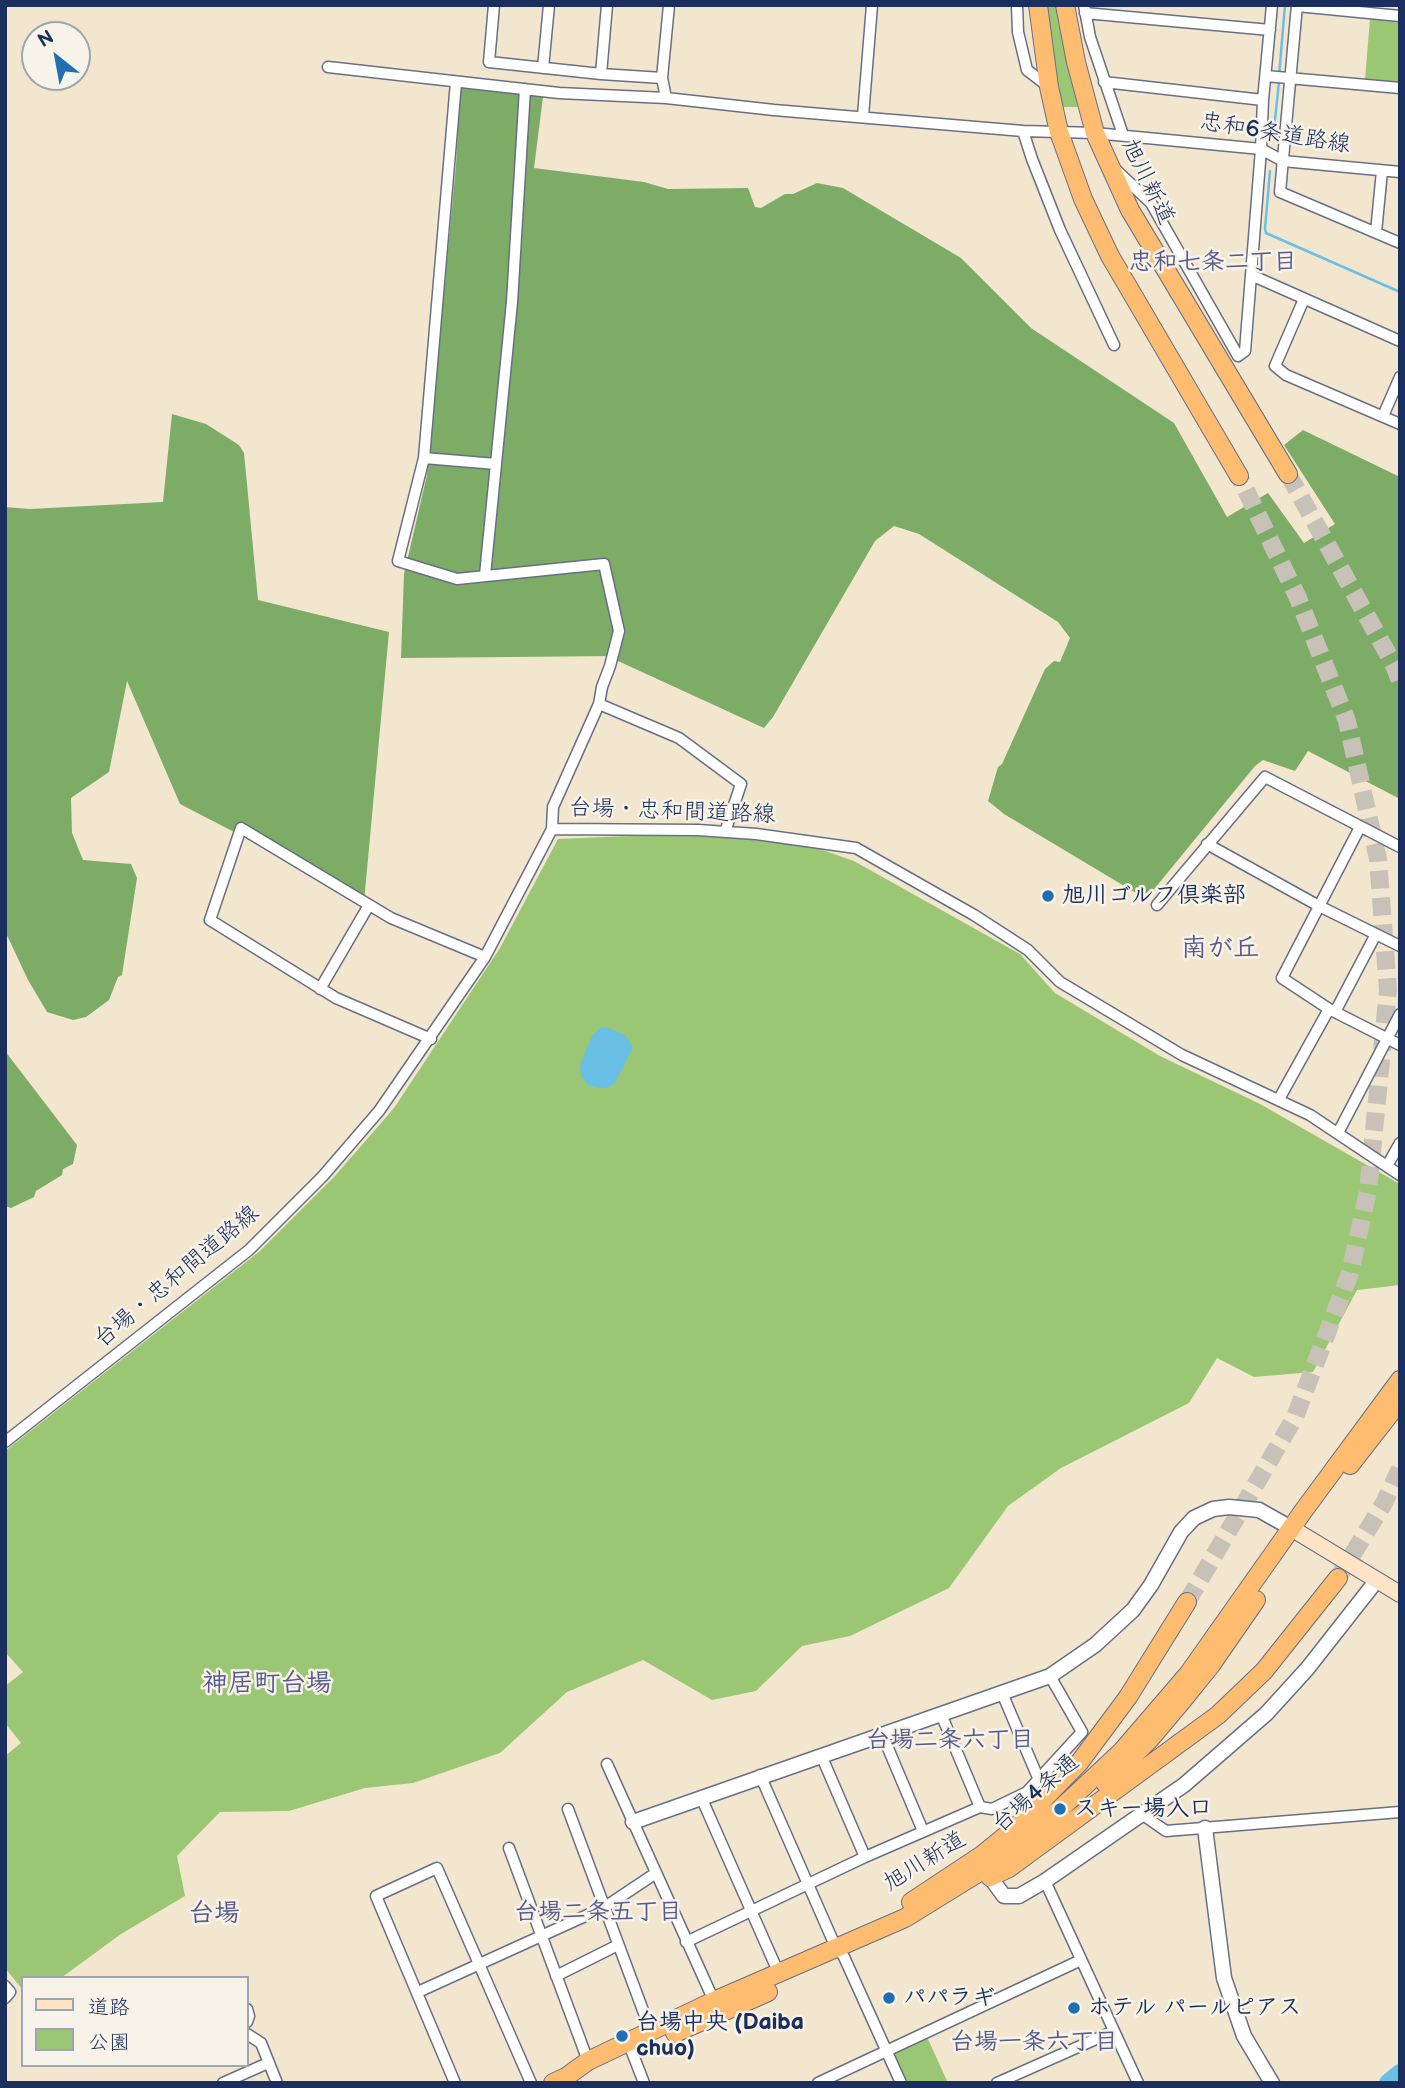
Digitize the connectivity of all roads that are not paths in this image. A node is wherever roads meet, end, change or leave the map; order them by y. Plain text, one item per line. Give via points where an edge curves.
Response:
1 (494, 5) edge
2 (549, 5) edge
3 (607, 5) edge
4 (669, 5) edge
5 (872, 5) edge
6 (1017, 5) edge
7 (1038, 5) edge
8 (1065, 5) edge
9 (1138, 5) edge
10 (1272, 5) edge
11 (1297, 6) edge
12 (1085, 9) edge
13 (1400, 16) edge
14 (1137, 18) junction
15 (1270, 30) junction
16 (328, 66) dead end
17 (542, 68) junction
18 (601, 74) junction
19 (1278, 77) junction
20 (662, 78) junction
21 (456, 82) junction
22 (1104, 82) junction
23 (1049, 87) junction
24 (1400, 88) edge
25 (525, 89) junction
26 (666, 98) junction
27 (1263, 100) junction
28 (863, 116) junction
29 (1023, 131) junction
30 (1059, 132) junction
31 (1095, 133) junction
32 (1123, 135) junction
33 (1261, 149) junction
34 (1283, 161) junction
35 (1108, 163) junction
36 (1382, 171) junction
37 (1400, 172) edge
38 (1376, 232) junction
39 (1400, 243) edge
40 (1251, 275) junction
41 (1304, 299) junction
42 (1400, 341) edge
43 (1114, 345) dead end
44 (1400, 377) edge
45 (1382, 416) junction
46 (1400, 424) edge
47 (424, 458) junction
48 (496, 464) junction
49 (1288, 474) tunnel mouth
50 (1239, 476) tunnel mouth
51 (485, 575) junction
52 (599, 704) junction
53 (1360, 827) junction
54 (552, 829) junction
55 (725, 832) junction
56 (1207, 844) junction
57 (1400, 847) edge
58 (369, 905) junction
59 (1157, 905) dead end
60 (1319, 906) junction
61 (1376, 934) junction
62 (1400, 946) edge
63 (485, 957) junction
64 (320, 989) junction
65 (1332, 1010) junction
66 (1400, 1014) edge
67 (1387, 1038) junction
68 (431, 1039) junction
69 (1400, 1045) edge
70 (1279, 1099) junction
71 (1338, 1133) junction
72 (1400, 1143) edge
73 (1387, 1166) junction
74 (1400, 1175) edge
75 (1400, 1380) edge
76 (1400, 1401) edge
77 (5, 1442) edge
78 (1296, 1531) junction
79 (1338, 1578) tunnel mouth
80 (1377, 1580) junction
81 (1400, 1594) edge
82 (1187, 1602) tunnel mouth
83 (1050, 1676) junction
84 (1002, 1693) junction
85 (941, 1714) junction
86 (882, 1734) junction
87 (821, 1755) junction
88 (607, 1764) dead end
89 (760, 1775) junction
90 (1039, 1780) junction
91 (701, 1797) junction
92 (980, 1807) junction
93 (568, 1809) dead end
94 (1400, 1812) edge
95 (1143, 1815) junction
96 (633, 1822) junction
97 (1205, 1828) junction
98 (923, 1831) junction
99 (509, 1848) dead end
100 (865, 1857) junction
101 (986, 1867) junction
102 (656, 1873) junction
103 (1045, 1881) junction
104 (808, 1885) junction
105 (605, 1907) junction
106 (750, 1912) junction
107 (541, 1937) junction
108 (686, 1942) junction
109 (618, 1945) junction
110 (839, 1949) junction
111 (1081, 1960) junction
112 (478, 1965) junction
113 (776, 1967) junction
114 (556, 1976) junction
115 (5, 1986) edge
116 (418, 1992) junction
117 (5, 1998) edge
118 (714, 2001) junction
119 (1114, 2031) junction
120 (651, 2032) junction
121 (248, 2035) edge
122 (888, 2051) junction
123 (632, 2053) junction
124 (588, 2061) junction
125 (268, 2063) junction
126 (560, 2080) edge
127 (223, 2083) edge
128 (277, 2083) edge
129 (456, 2083) edge
130 (531, 2083) edge
131 (644, 2083) edge
132 (818, 2083) edge
133 (901, 2083) edge
134 (996, 2083) edge
135 (1138, 2083) edge
136 (1272, 2083) edge

1 - 17 street via 489,62
2 - 17 street
3 - 18 street
4 - 20 street
5 - 28 street
6 - 23 street via 1027,70
7 - 23 highway
8 - 31 highway, 旭川新道
9 - 14 street
10 - 15 street
11 - 13 street
11 - 19 street
12 - 14 street
12 - 22 street
14 - 15 street
15 - 19 street
16 - 21 street, 忠和6条道路線
17 - 18 street
18 - 20 street
19 - 24 street
19 - 27 street
19 - 34 street
20 - 26 street
21 - 25 street, 忠和6条道路線
21 - 47 street
22 - 27 street
22 - 32 street
23 - 30 highway
25 - 26 street, 忠和6条道路線
25 - 48 street
26 - 28 street, 忠和6条道路線
27 - 33 street
28 - 29 street, 忠和6条道路線
29 - 30 street, 忠和6条道路線
29 - 43 street via 1060,230
30 - 31 street, 忠和6条道路線
30 - 50 highway via 1110,256
31 - 32 street, 忠和6条道路線
31 - 35 highway, 旭川新道
32 - 33 street, 忠和6条道路線
33 - 34 street, 忠和6条道路線
33 - 40 street
34 - 36 street, 忠和6条道路線
34 - 38 street via 1280,192
35 - 40 street via 1151,203 1238,356 1245,351
35 - 49 highway, 旭川新道 via 1130,210
36 - 37 street, 忠和6条道路線
36 - 38 street
38 - 39 street
40 - 41 street
41 - 42 street
41 - 45 street via 1275,366
44 - 45 street
45 - 46 street
47 - 48 street
47 - 51 street via 398,561 457,579
48 - 51 street
51 - 52 street via 604,564 619,631
52 - 54 street via 554,807
52 - 55 street via 679,738 741,784
53 - 56 street via 1265,777
53 - 57 street
53 - 60 street
54 - 55 street, 台場・忠和間道路線
54 - 63 street, 台場・忠和間道路線
55 - 70 street, 台場・忠和間道路線 via 856,848 974,915 1028,950 1060,982 1182,1055
56 - 59 street
56 - 60 street
58 - 63 street
58 - 64 street
58 - 64 street via 241,828 210,920
60 - 61 street
60 - 65 street via 1282,978
61 - 62 street
61 - 65 street
63 - 68 street, 台場・忠和間道路線
64 - 68 street
65 - 67 street
65 - 70 street
66 - 67 street
67 - 69 street
67 - 71 street
68 - 77 street, 台場・忠和間道路線 via 371,1121 249,1250
70 - 71 street, 台場・忠和間道路線
71 - 73 street, 台場・忠和間道路線
72 - 73 street
73 - 74 street, 台場・忠和間道路線
75 - 78 highway, 台場4条通
76 - 78 highway, 台場4条通
78 - 80 main road
78 - 83 street via 1245,1507 1213,1509 1194,1518 1133,1610 1095,1645
78 - 101 highway, 台場4条通 via 1211,1665 1150,1739 1097,1790
79 - 101 highway, 旭川新道 via 1264,1671 1218,1716 1009,1868
80 - 81 main road
80 - 95 street via 1265,1714
82 - 101 highway, 旭川新道 via 1128,1697 1079,1763 1014,1829
83 - 84 street
83 - 90 street via 1082,1732
84 - 85 street
84 - 90 street
85 - 86 street
85 - 92 street
86 - 87 street
86 - 98 street
87 - 89 street
87 - 100 street
88 - 96 street
89 - 91 street
89 - 104 street
90 - 92 street via 1027,1792 992,1809
91 - 96 street
91 - 106 street
92 - 98 street
93 - 105 street
94 - 97 street
95 - 97 street via 1166,1831
95 - 103 street
96 - 102 street
97 - 136 street via 1224,1978 1244,2036
98 - 100 street
99 - 107 street
100 - 104 street
101 - 103 street via 1004,1896 1020,1896
101 - 110 highway, 台場4条通 via 943,1908
102 - 105 street
102 - 108 street
103 - 111 street
104 - 106 street
104 - 110 street
105 - 107 street
105 - 109 street
106 - 108 street
106 - 113 street
107 - 112 street
107 - 114 street
108 - 118 street
109 - 114 street
109 - 120 street
110 - 113 highway
110 - 118 highway, 台場4条通
110 - 122 street
110 - 123 highway, 台場4条通
111 - 119 street
111 - 122 street
112 - 116 street
112 - 116 street via 437,1868 376,1896
112 - 130 street
113 - 118 highway
114 - 124 street
115 - 117 street via 10,1992
116 - 129 street
118 - 120 highway, 台場4条通
119 - 134 street
119 - 135 street
120 - 124 highway, 台場4条通
121 - 125 street via 261,2043
122 - 132 street
122 - 133 street
123 - 126 highway, 台場4条通 via 580,2077
123 - 131 street
124 - 126 highway, 台場4条通
125 - 127 street
125 - 128 street

